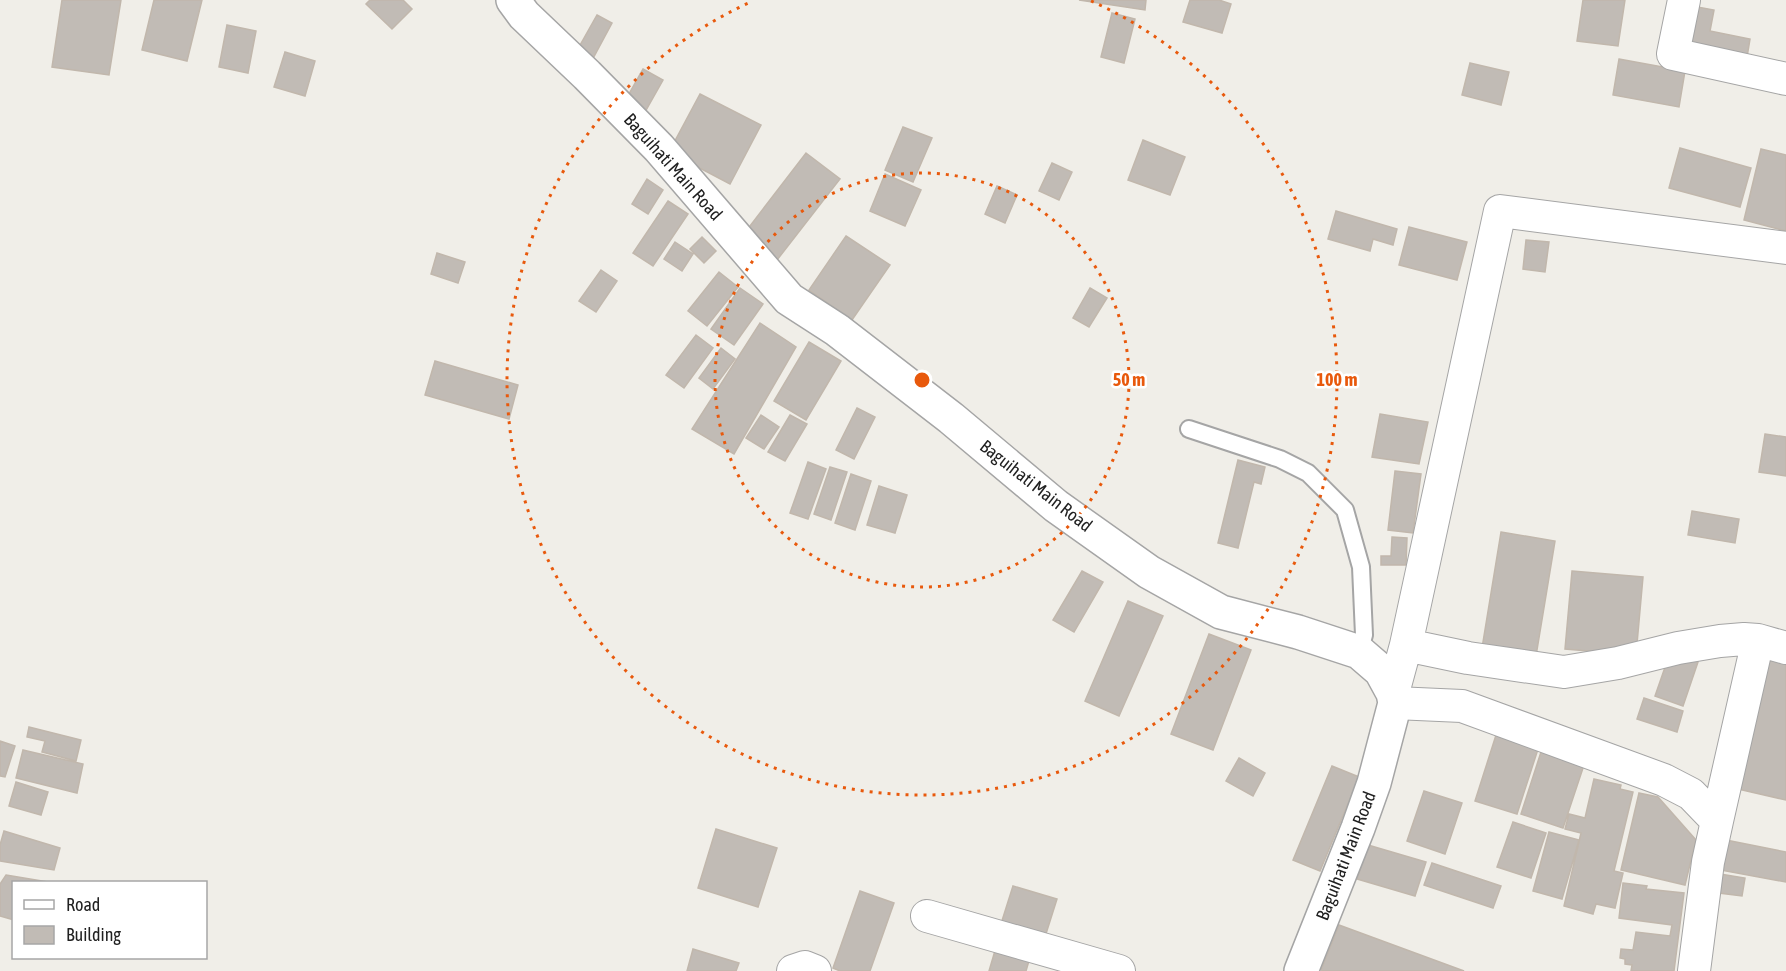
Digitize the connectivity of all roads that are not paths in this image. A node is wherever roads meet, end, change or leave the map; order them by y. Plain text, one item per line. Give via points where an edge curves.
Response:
1 (513, 0) edge
2 (1684, 0) edge
3 (1786, 79) edge
4 (1786, 248) edge
5 (1189, 429) dead end
6 (1772, 644) edge
7 (1406, 645) junction
8 (1359, 652) junction
9 (1394, 698) junction
10 (1717, 821) junction
11 (927, 916) dead end
12 (793, 971) edge
13 (815, 971) edge
14 (1119, 971) edge
15 (1301, 971) edge
16 (1694, 971) edge

1 - 8 street, Baguihati Main Road via 659,148 789,299 837,330 951,418 1056,506 1149,572 1221,612
2 - 3 street via 1673,54
4 - 7 street via 1500,211
5 - 8 lane via 1280,459 1308,473 1345,510 1361,567 1364,635
6 - 7 street via 1744,639 1720,641 1563,672
6 - 10 street
7 - 9 street
8 - 9 street, Baguihati Main Road via 1381,671
9 - 10 street via 1462,706 1664,780 1691,794
9 - 15 street, Baguihati Main Road via 1370,794
10 - 16 street
11 - 14 street
12 - 13 street

